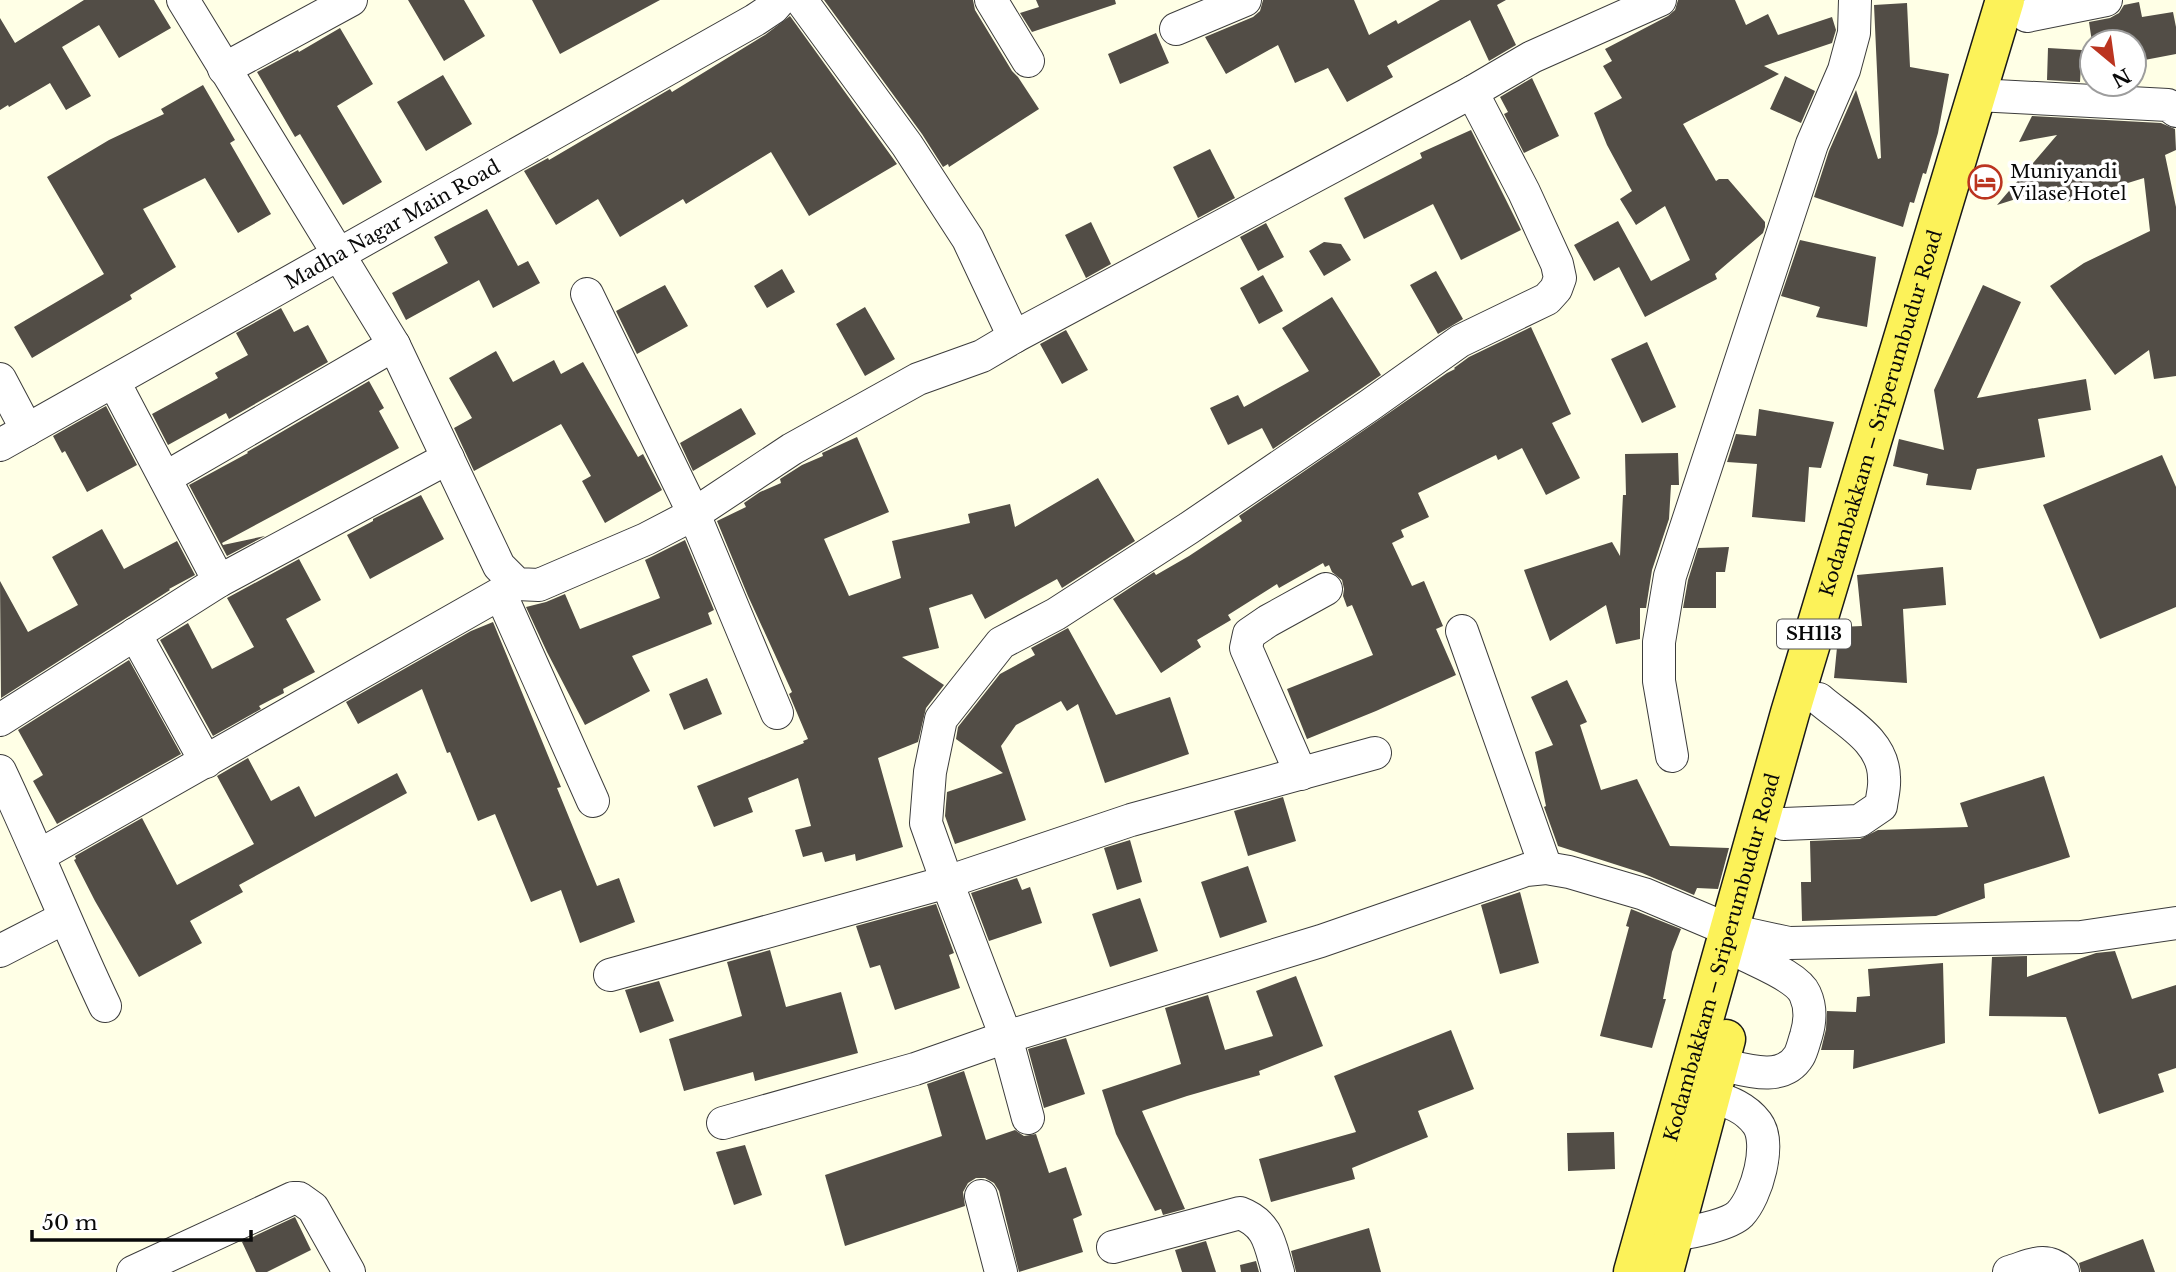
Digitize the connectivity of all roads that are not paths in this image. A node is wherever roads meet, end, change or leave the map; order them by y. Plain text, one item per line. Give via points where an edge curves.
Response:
1 (183, 0) edge
2 (351, 0) edge
3 (780, 0) edge
4 (802, 0) edge
5 (991, 0) edge
6 (1245, 0) edge
7 (1660, 0) edge
8 (1855, 0) edge
9 (2106, 0) edge
10 (2022, 5) edge
11 (1616, 9) edge
12 (1176, 29) dead end
13 (1028, 61) dead end
14 (224, 69) junction
15 (1472, 92) junction
16 (1990, 95) junction
17 (2176, 111) edge
18 (339, 254) junction
19 (587, 294) dead end
20 (1014, 337) junction
21 (394, 345) junction
22 (0, 379) edge
23 (114, 382) junction
24 (13, 438) edge
25 (448, 458) junction
26 (165, 478) junction
27 (694, 514) junction
28 (219, 581) junction
29 (1326, 589) dead end
30 (509, 590) junction
31 (1462, 631) dead end
32 (135, 634) junction
33 (1819, 699) junction
34 (777, 713) dead end
35 (0, 720) edge
36 (1375, 753) dead end
37 (1672, 756) dead end
38 (206, 761) junction
39 (0, 771) edge
40 (1301, 774) junction
41 (593, 801) dead end
42 (1784, 824) junction
43 (40, 855) junction
44 (1546, 868) junction
45 (947, 882) junction
46 (64, 918) junction
47 (2176, 923) edge
48 (1743, 941) junction
49 (0, 951) edge
50 (610, 975) dead end
51 (104, 1006) dead end
52 (1006, 1037) junction
53 (1715, 1080) junction
54 (1028, 1118) dead end
55 (723, 1123) dead end
56 (981, 1196) dead end
57 (1674, 1235) junction
58 (1114, 1247) dead end
59 (133, 1272) edge
60 (349, 1272) edge
61 (1001, 1272) edge
62 (1278, 1272) edge
63 (1633, 1272) edge
64 (1664, 1272) edge
65 (2009, 1272) edge
66 (2063, 1272) edge

1 - 14 street
2 - 14 street
3 - 18 street, Madha Nagar Main Road via 755,20
4 - 20 street via 907,145 968,239
5 - 13 street
6 - 12 street
7 - 11 street
8 - 37 street via 1854,33 1844,70 1812,144 1670,576 1659,642 1659,681
9 - 10 street
10 - 16 main road, Kodambakkam – Sriperumbudur Road / SH113
11 - 15 street
14 - 18 street
15 - 20 street
15 - 45 street via 1557,264 1560,278 1556,289 1547,299 1460,341 1189,528 1056,614 1001,643 941,719 926,823
16 - 17 street via 2168,105
16 - 33 main road, Kodambakkam – Sriperumbudur Road / SH113
16 - 48 main road, Kodambakkam – Sriperumbudur Road / SH113 via 1794,700
18 - 21 street
18 - 23 street, Madha Nagar Main Road
19 - 27 street
20 - 27 street via 982,356 918,379 792,449
21 - 25 street
21 - 26 street
22 - 24 street
23 - 24 street, Madha Nagar Main Road
23 - 26 street
25 - 28 street
25 - 30 street
26 - 28 street
27 - 30 street via 539,585
27 - 34 street
28 - 32 street
29 - 40 street via 1249,634 1246,648
30 - 38 street
30 - 41 street
31 - 44 street
32 - 35 street
32 - 38 street
33 - 42 main road, Kodambakkam – Sriperumbudur Road / SH113
33 - 42 street via 1880,752 1885,777 1881,806 1859,821
36 - 40 street
38 - 43 street
39 - 43 street
40 - 45 street via 1130,820
42 - 48 main road, Kodambakkam – Sriperumbudur Road / SH113
43 - 46 street
44 - 48 street via 1644,894
44 - 52 street via 1526,870 1321,941
45 - 50 street
45 - 52 street
46 - 49 street
46 - 51 street
47 - 48 street via 2081,937
48 - 53 main road, Kodambakkam – Sriperumbudur Road / SH113
48 - 53 street via 1805,993 1810,1023 1799,1057 1789,1066 1775,1073
48 - 63 main road, Kodambakkam – Sriperumbudur Road / SH113
52 - 54 street
52 - 55 street via 915,1069
53 - 57 main road, Kodambakkam – Sriperumbudur Road / SH113
53 - 57 street via 1758,1124 1763,1142 1758,1180 1739,1215 1699,1231
56 - 61 street
57 - 64 main road, Kodambakkam – Sriperumbudur Road / SH113
58 - 62 street via 1240,1213 1262,1225
59 - 60 street via 283,1201 299,1198 313,1208
65 - 66 street via 2045,1262

